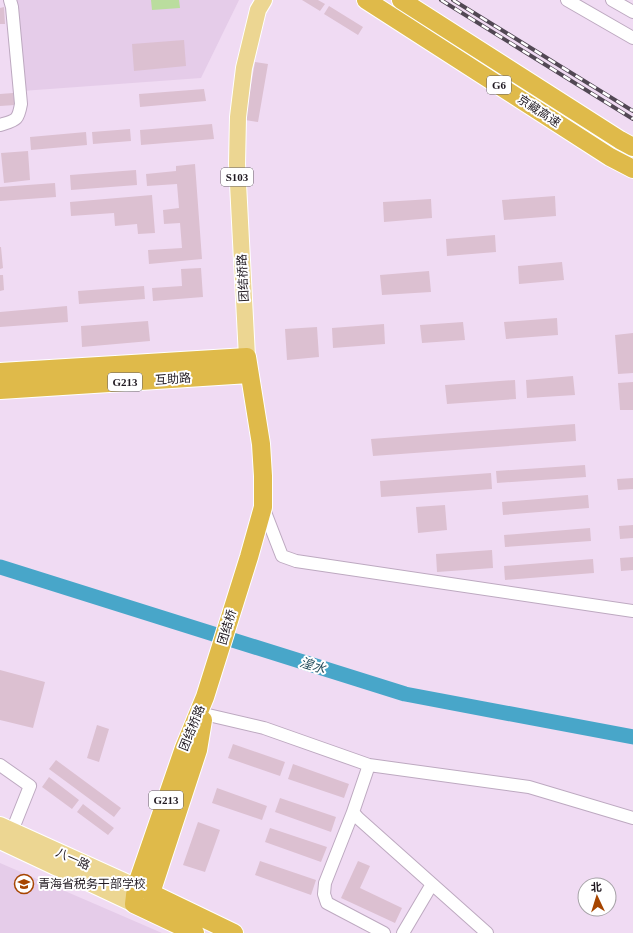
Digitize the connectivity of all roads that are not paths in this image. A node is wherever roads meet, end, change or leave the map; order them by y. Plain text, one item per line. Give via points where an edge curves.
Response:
1 (10, 0) edge
2 (264, 0) edge
3 (366, 0) edge
4 (401, 0) edge
5 (567, 0) edge
6 (612, 0) edge
7 (633, 12) edge
8 (633, 38) edge
9 (0, 125) edge
10 (633, 147) edge
11 (633, 169) edge
12 (248, 365) junction
13 (0, 372) edge
14 (0, 390) edge
15 (263, 506) junction
16 (249, 557) joint
17 (633, 611) edge
18 (205, 706) junction
19 (0, 765) edge
20 (368, 765) junction
21 (353, 812) junction
22 (633, 818) edge
23 (6, 828) edge
24 (0, 841) edge
25 (432, 884) junction
26 (140, 895) junction
27 (195, 933) edge
28 (234, 933) edge
29 (384, 933) edge
30 (403, 933) edge
31 (487, 933) edge

1 - 9 street via 20,104 19,115 15,120
2 - 12 main road, 团结桥路 / S103 via 258,10 244,68 238,117 237,164
3 - 11 highway, 京藏高速 / G6 via 610,157
4 - 10 highway, 京藏高速 / G6
5 - 8 street
6 - 7 street
12 - 13 highway, 互助路 / G213
12 - 14 highway, 互助路 / G213
12 - 15 highway, 团结桥路 / G213 via 261,444
15 - 16 highway, 团结桥路 / G213
15 - 17 street via 282,556 296,561
16 - 18 highway, 团结桥 / G213
18 - 20 street
18 - 26 highway, 团结桥路 / G213 via 184,748
19 - 23 street via 30,786
20 - 21 street
20 - 22 street via 529,787
21 - 25 street
21 - 29 street via 326,877 325,899 327,903
23 - 26 main road, 八一路
24 - 26 main road, 八一路
25 - 30 street
25 - 31 street
26 - 27 highway, 八一路
26 - 28 highway, 八一路

